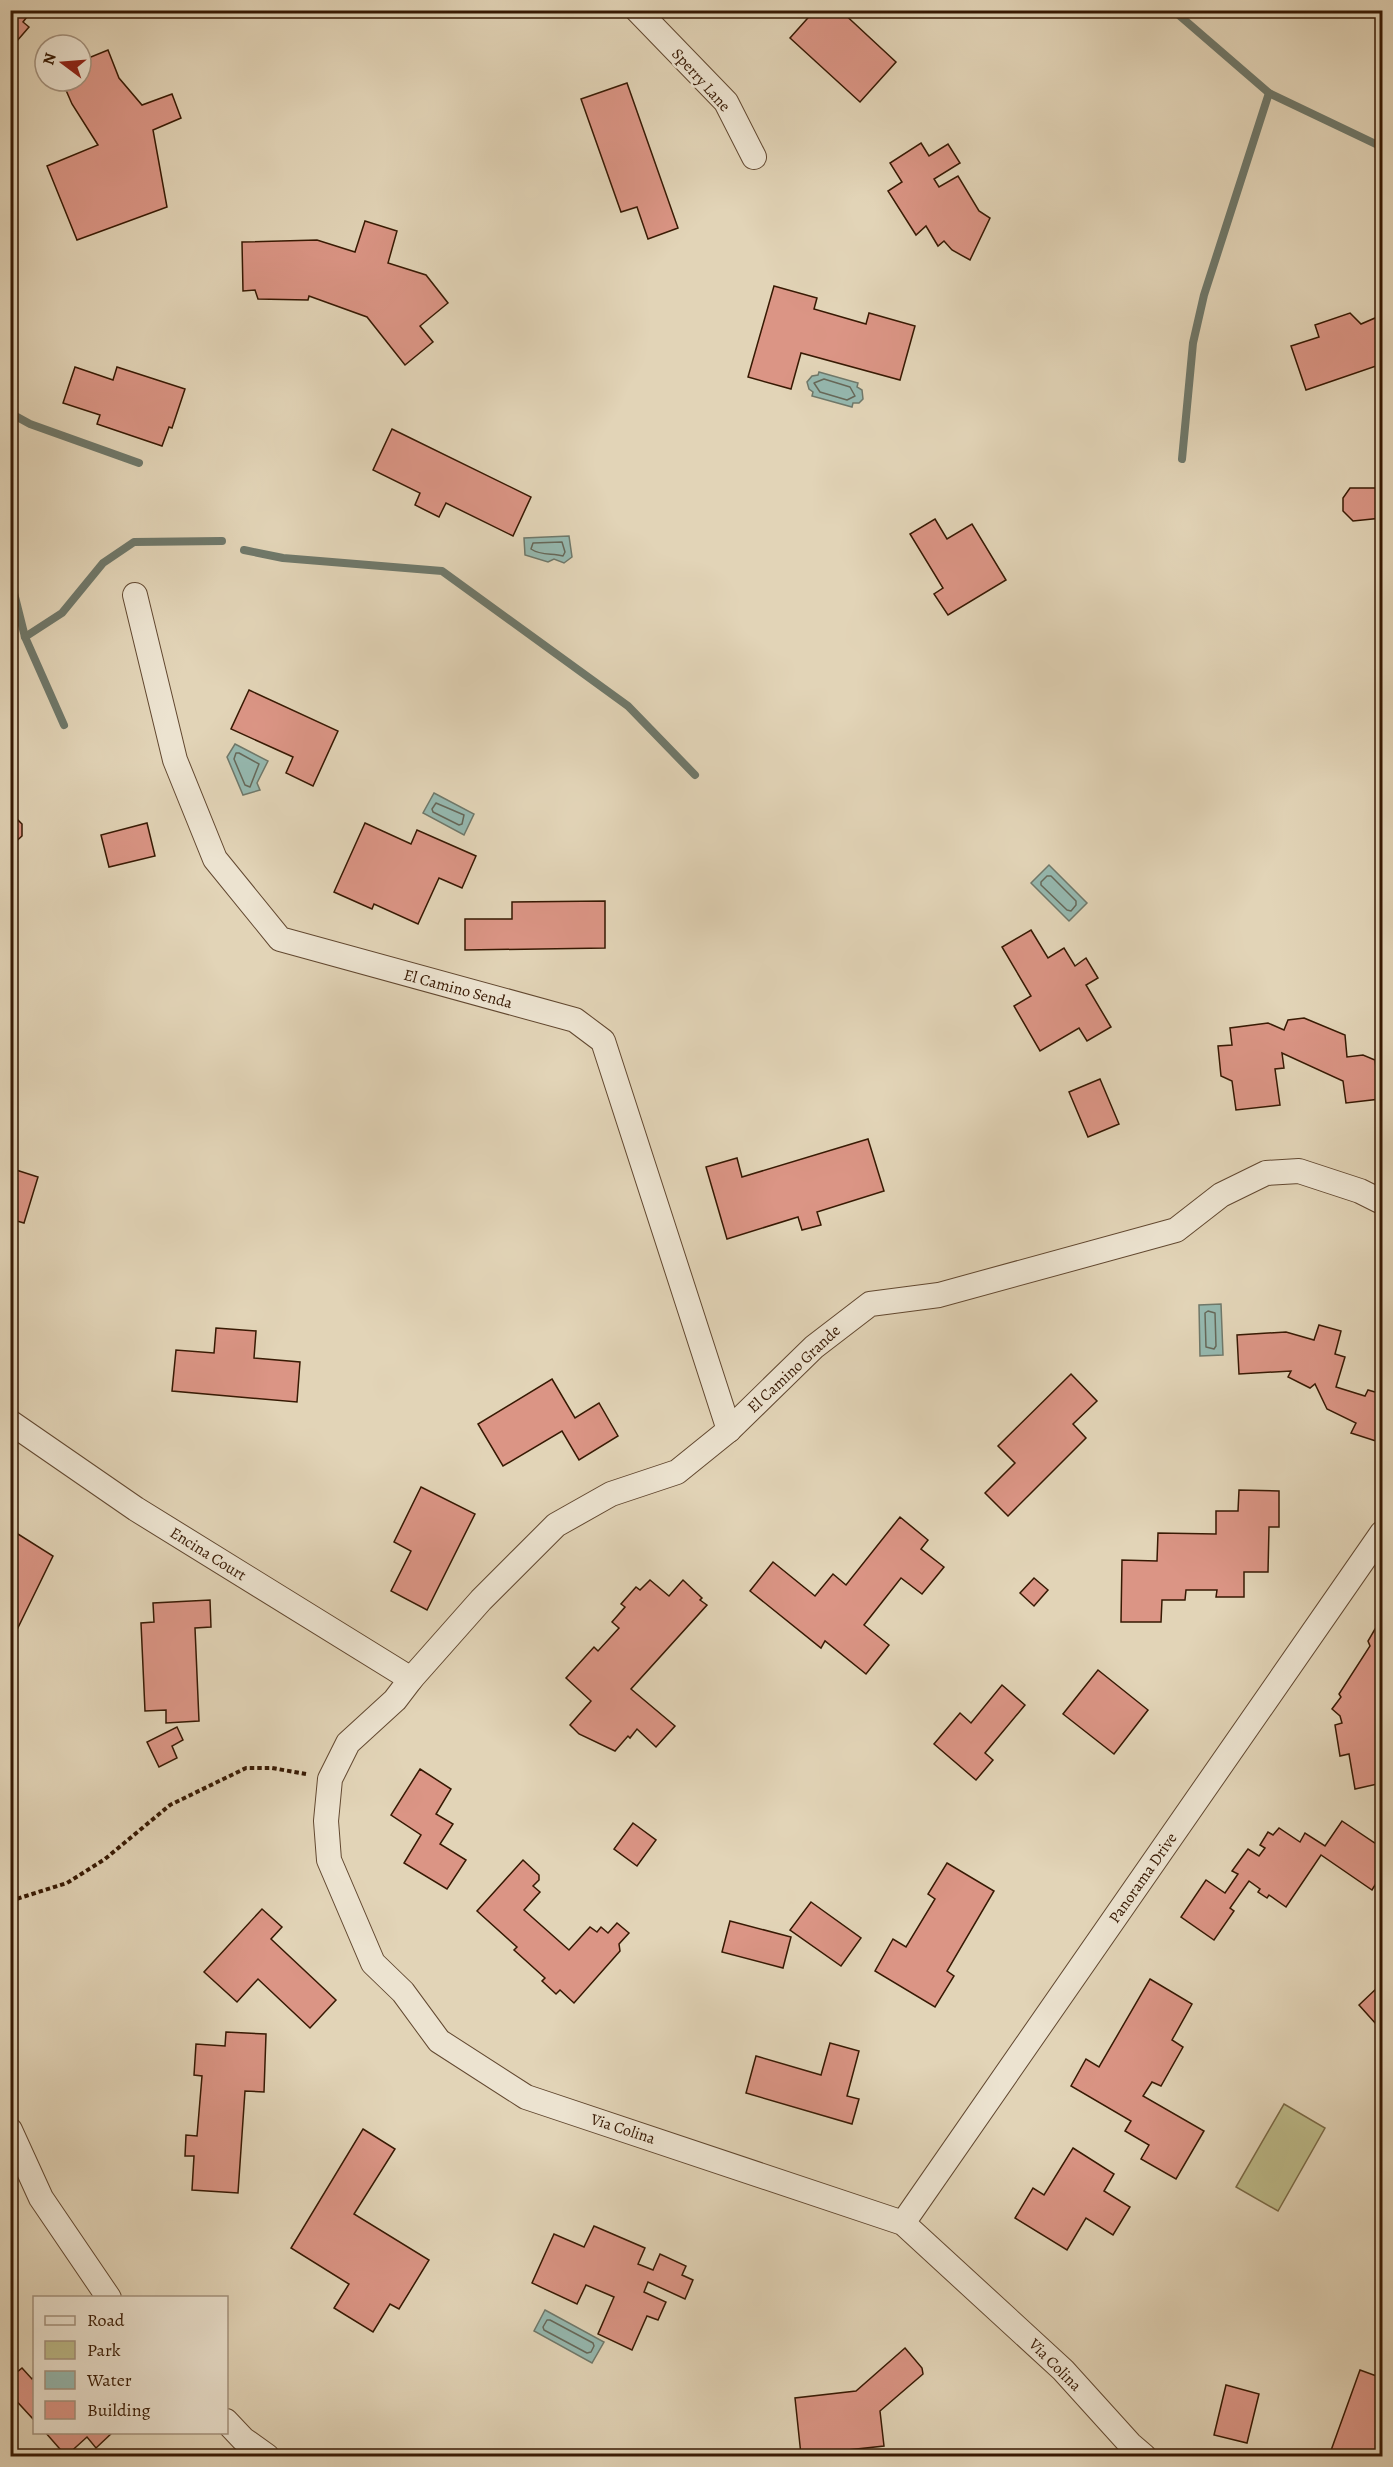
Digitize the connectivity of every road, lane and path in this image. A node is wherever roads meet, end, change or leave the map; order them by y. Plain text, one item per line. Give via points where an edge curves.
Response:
1 (637, 10) edge
2 (754, 157) dead end
3 (135, 594) dead end
4 (1383, 1202) edge
5 (10, 1422) edge
6 (729, 1430) junction
7 (1383, 1533) edge
8 (411, 1679) junction
9 (330, 1779) junction
10 (10, 1901) edge
11 (10, 2130) edge
12 (903, 2223) junction
13 (108, 2296) edge
14 (228, 2423) edge
15 (267, 2457) edge
16 (1144, 2457) edge

1 - 2 street, Sperry Lane via 726,102
3 - 6 street, El Camino Senda via 175,760 215,859 280,939 575,1020 603,1041
4 - 6 street, El Camino Grande via 1299,1172 1266,1173 1221,1196 1176,1230 939,1295 870,1304 814,1347
5 - 8 street, Encina Court via 136,1509
6 - 8 street, El Camino Grande via 677,1472 611,1494 556,1525 481,1600
7 - 12 street, Panorama Drive
8 - 9 street, Via Colina via 395,1700 348,1743
9 - 10 path via 272,1768 246,1768 170,1805 105,1859 68,1883
9 - 12 street, Via Colina via 326,1821 329,1860 373,1963 402,1992 439,2041 526,2097
11 - 13 street via 41,2198
12 - 16 street, Via Colina via 1063,2370
14 - 15 street

